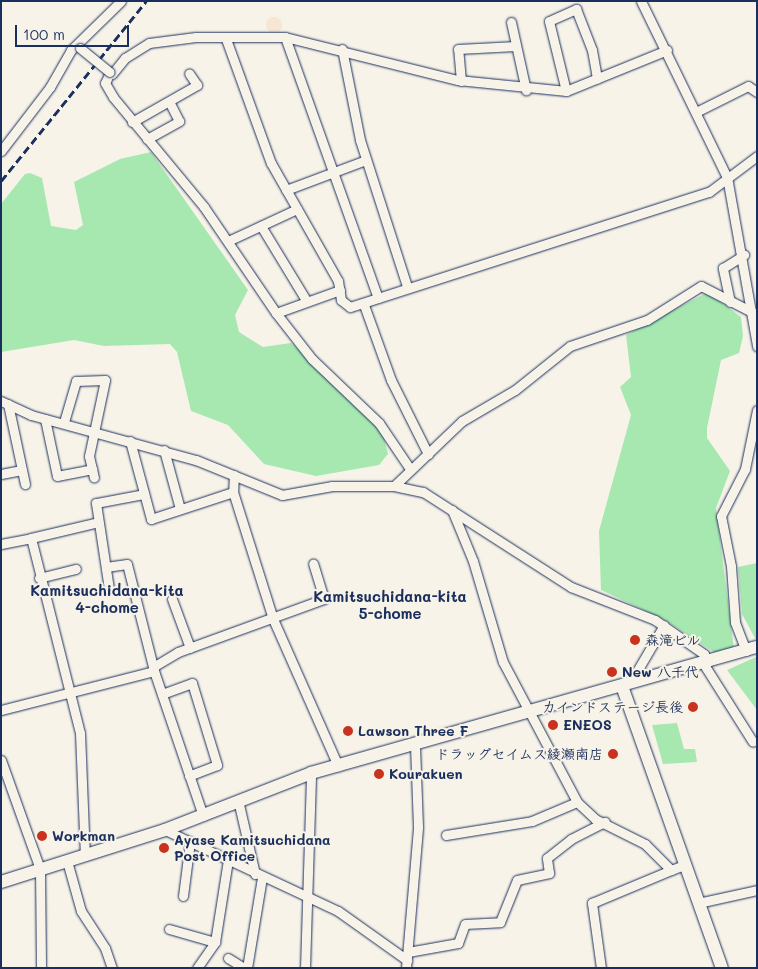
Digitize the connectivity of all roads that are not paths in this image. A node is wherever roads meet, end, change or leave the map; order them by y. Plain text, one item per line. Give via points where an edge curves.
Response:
1 (121, 1) edge
2 (641, 1) edge
3 (511, 22) dead end
4 (285, 37) junction
5 (226, 39) junction
6 (78, 46) junction
7 (516, 46) junction
8 (342, 49) junction
9 (667, 50) junction
10 (189, 72) dead end
11 (111, 73) junction
12 (597, 79) junction
13 (460, 80) junction
14 (526, 90) junction
15 (566, 92) junction
16 (757, 92) edge
17 (168, 101) junction
18 (698, 111) junction
19 (132, 122) junction
20 (147, 139) junction
21 (1, 151) edge
22 (757, 156) edge
23 (366, 160) junction
24 (333, 172) junction
25 (726, 177) junction
26 (286, 190) junction
27 (297, 209) junction
28 (262, 226) junction
29 (228, 241) junction
30 (744, 254) junction
31 (407, 286) junction
32 (340, 290) junction
33 (378, 298) junction
34 (306, 300) junction
35 (730, 302) junction
36 (364, 304) junction
37 (276, 313) junction
38 (754, 317) edge
39 (757, 346) edge
40 (5, 403) edge
41 (757, 410) edge
42 (45, 419) junction
43 (64, 422) junction
44 (93, 430) junction
45 (130, 441) junction
46 (164, 450) junction
47 (428, 454) junction
48 (410, 469) junction
49 (22, 470) junction
50 (1, 474) edge
51 (234, 475) junction
52 (25, 484) dead end
53 (394, 486) junction
54 (233, 492) junction
55 (144, 494) junction
56 (180, 509) junction
57 (452, 510) junction
58 (98, 522) junction
59 (31, 538) junction
60 (1, 544) edge
61 (313, 564) dead end
62 (106, 567) junction
63 (76, 569) dead end
64 (39, 578) junction
65 (109, 589) dead end
66 (172, 599) dead end
67 (273, 619) junction
68 (664, 625) junction
69 (190, 648) junction
70 (754, 649) edge
71 (705, 663) junction
72 (154, 669) junction
73 (626, 685) junction
74 (162, 694) junction
75 (71, 695) junction
76 (1, 710) edge
77 (528, 712) junction
78 (752, 743) edge
79 (415, 744) junction
80 (1, 760) edge
81 (338, 766) junction
82 (311, 773) junction
83 (189, 776) junction
84 (5, 783) edge
85 (238, 800) junction
86 (577, 802) junction
87 (203, 816) junction
88 (605, 822) junction
89 (166, 830) junction
90 (446, 835) dead end
91 (190, 841) junction
92 (85, 855) junction
93 (228, 860) junction
94 (67, 861) junction
95 (684, 865) junction
96 (40, 869) junction
97 (671, 870) junction
98 (259, 875) junction
99 (1, 882) edge
100 (757, 890) edge
101 (183, 896) dead end
102 (307, 897) junction
103 (698, 903) junction
104 (169, 929) dead end
105 (215, 942) junction
106 (228, 958) dead end
107 (407, 960) edge
108 (41, 968) edge
109 (112, 968) edge
110 (197, 968) edge
111 (246, 968) edge
112 (305, 968) edge
113 (601, 968) edge
114 (722, 968) edge

1 - 6 street
2 - 9 street
3 - 7 street
4 - 5 street
4 - 8 street
4 - 24 street
5 - 11 street via 196,37 150,43 125,58
5 - 26 street via 271,163
6 - 11 street, bridge
6 - 21 street
7 - 13 street via 458,49
7 - 14 street
8 - 13 street
8 - 23 street via 343,71
9 - 12 street
9 - 18 street
10 - 17 street via 197,85
11 - 19 street via 105,83
12 - 15 street
12 - 15 street via 592,50 576,9 549,21
13 - 14 street
14 - 15 street
16 - 18 street via 748,86
17 - 19 street
17 - 20 street via 179,121
18 - 25 street
19 - 20 street
20 - 29 street
22 - 25 street
23 - 24 street
23 - 31 street
24 - 26 street
24 - 33 street
25 - 30 street
25 - 31 street via 709,192
26 - 27 street
27 - 28 street
27 - 32 street
28 - 29 street
28 - 34 street
29 - 37 street
30 - 35 street via 723,268
30 - 38 street
31 - 33 street
32 - 34 street
32 - 36 street via 345,305
33 - 36 street
34 - 37 street
35 - 38 street
35 - 47 street via 707,286 694,288 647,320 570,346 515,390 469,416
36 - 47 street via 390,380
37 - 48 street via 312,359 379,423
38 - 39 street
40 - 42 street
40 - 49 street
41 - 70 street via 745,469 721,516 730,559 735,622
42 - 43 street
42 - 44 street via 58,476 93,473
43 - 44 street
43 - 44 street via 76,381 105,380
44 - 45 street
45 - 46 street
45 - 55 street
46 - 51 street
46 - 56 street
47 - 48 street
48 - 53 street
49 - 50 street
49 - 52 street
51 - 53 street via 282,495 332,486
51 - 54 street
53 - 57 street via 423,492
54 - 56 street
54 - 67 street
55 - 56 street via 151,519
55 - 58 street via 96,503
57 - 68 street via 564,583
57 - 77 street via 473,561 503,662
58 - 59 street
58 - 62 street
59 - 60 street
59 - 64 street
61 - 67 street via 324,599
62 - 65 street
62 - 72 street via 127,564
63 - 64 street
64 - 75 street
66 - 69 street
67 - 69 street
67 - 81 street
68 - 71 street
68 - 73 street
69 - 72 street
70 - 71 street
71 - 73 street
71 - 78 street
72 - 74 street
72 - 75 street
73 - 77 street
73 - 95 street
74 - 83 street
74 - 83 street via 192,683 216,765
75 - 76 street
75 - 92 street via 84,757
77 - 79 street
77 - 86 street
79 - 81 street
79 - 107 street via 418,827
80 - 84 street
81 - 82 street
82 - 85 street
82 - 102 street
83 - 87 street
84 - 96 street
85 - 87 street
85 - 98 street
86 - 88 street
86 - 90 street via 532,821
87 - 89 street
88 - 97 street via 645,844
88 - 107 street via 571,839 547,858 549,873 517,880 500,922 465,924 458,943
89 - 91 street
89 - 92 street
91 - 93 street
91 - 101 street
92 - 94 street
93 - 98 street
93 - 105 street
94 - 96 street
94 - 109 street via 81,911 105,948
95 - 97 street
95 - 103 street
96 - 99 street
96 - 108 street
97 - 113 street via 592,903
98 - 102 street
98 - 111 street
100 - 103 street
102 - 107 street via 367,930
102 - 112 street
103 - 114 street
104 - 105 street
105 - 110 street
106 - 111 street

